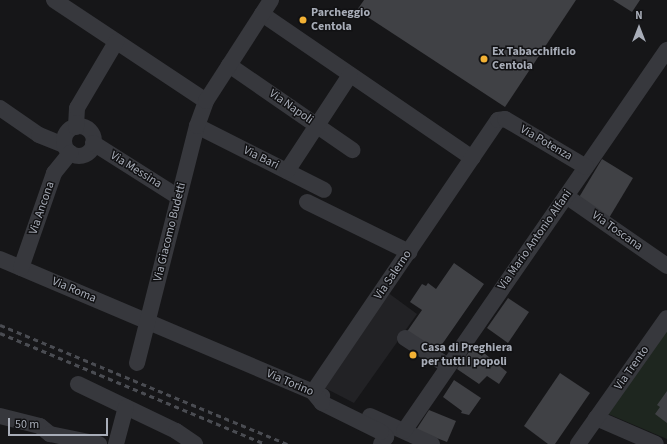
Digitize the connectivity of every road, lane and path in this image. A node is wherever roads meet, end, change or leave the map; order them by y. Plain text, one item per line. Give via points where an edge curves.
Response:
1 (271, 0) edge
2 (63, 3) edge
3 (262, 14) junction
4 (116, 42) junction
5 (667, 50) edge
6 (230, 65) junction
7 (350, 75) junction
8 (206, 101) junction
9 (0, 108) edge
10 (505, 119) joint
11 (197, 126) junction
12 (317, 126) junction
13 (76, 127) junction
14 (93, 144) junction
15 (67, 149) junction
16 (352, 150) dead end
17 (472, 158) junction
18 (586, 167) junction
19 (287, 171) junction
20 (324, 190) dead end
21 (566, 196) junction
22 (178, 197) junction
23 (307, 202) dead end
24 (409, 252) junction
25 (0, 259) edge
26 (667, 266) edge
27 (21, 268) junction
28 (667, 318) edge
29 (148, 322) junction
30 (405, 338) dead end
31 (137, 363) dead end
32 (448, 366) junction
33 (78, 384) dead end
34 (313, 392) junction
35 (126, 407) junction
36 (0, 416) edge
37 (596, 418) junction
38 (404, 431) junction
39 (99, 444) edge
40 (116, 444) edge
41 (196, 444) edge
42 (381, 444) edge
43 (432, 444) edge
44 (578, 444) edge
45 (656, 444) edge

1 - 3 street, Via Giacomo Budetti
2 - 4 street
3 - 6 street, Via Giacomo Budetti
3 - 7 street
4 - 8 street
4 - 13 street via 77,108
5 - 18 street, Via Mario Antonio Alfani
6 - 8 street, Via Giacomo Budetti
6 - 12 street, Via Napoli
7 - 12 street
7 - 17 street
8 - 11 street, Via Giacomo Budetti
9 - 15 street via 39,135
10 - 17 street, Via Salerno via 498,120
10 - 18 street, Via Potenza
11 - 19 street, Via Bari
11 - 22 street, Via Giacomo Budetti
12 - 16 street, Via Napoli
12 - 19 street
13 - 14 street, Via Messina via 89,131
13 - 15 street via 68,132
14 - 15 street via 84,155
14 - 22 street, Via Messina
15 - 27 street, Via Ancona via 54,173
17 - 24 street, Via Salerno
18 - 21 street, Via Mario Antonio Alfani
19 - 20 street, Via Bari
21 - 26 street, Via Toscana
21 - 32 street, Via Mario Antonio Alfani
22 - 29 street, Via Giacomo Budetti
23 - 24 street
24 - 34 street, Via Salerno
25 - 27 street, Via Roma
27 - 29 street, Via Roma
28 - 37 street, Via Trento
29 - 31 street, Via Giacomo Budetti
29 - 34 street, Via Torino
30 - 32 street
32 - 38 street, Via Mario Antonio Alfani
33 - 35 street
34 - 38 street, Via Torino
34 - 42 street via 322,403 381,432 386,437
35 - 40 street
35 - 41 street via 176,431
36 - 39 street via 40,426 50,434
37 - 44 street
37 - 45 street
38 - 43 street, Via Torino

